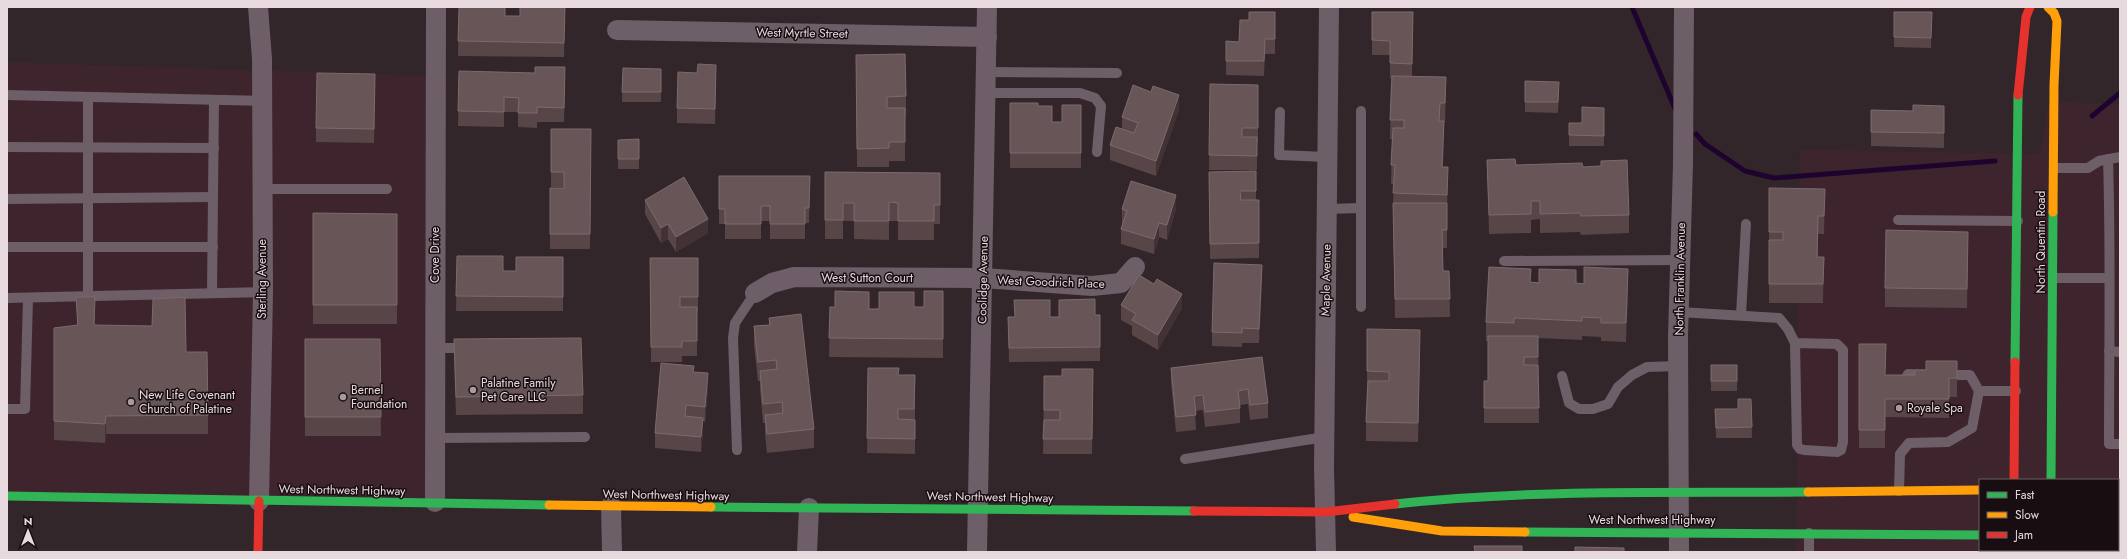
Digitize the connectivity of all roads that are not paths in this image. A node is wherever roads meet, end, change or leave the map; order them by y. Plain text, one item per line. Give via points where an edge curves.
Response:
1 (258, 7) edge
2 (436, 7) edge
3 (986, 7) edge
4 (1329, 7) edge
5 (1684, 7) edge
6 (2030, 7) edge
7 (2048, 7) edge
8 (617, 30) dead end
9 (986, 37) junction
10 (986, 72) junction
11 (1117, 73) dead end
12 (986, 93) junction
13 (7, 96) edge
14 (88, 97) junction
15 (214, 100) junction
16 (262, 101) junction
17 (1361, 111) dead end
18 (1280, 112) dead end
19 (7, 147) edge
20 (88, 148) junction
21 (214, 148) junction
22 (1096, 152) dead end
23 (2120, 156) edge
24 (1327, 157) junction
25 (2108, 159) junction
26 (2054, 168) junction
27 (262, 189) junction
28 (387, 189) dead end
29 (88, 197) junction
30 (213, 197) junction
31 (7, 199) edge
32 (1361, 208) junction
33 (1327, 209) junction
34 (1898, 220) dead end
35 (2018, 221) junction
36 (1746, 224) dead end
37 (2115, 237) edge
38 (88, 246) junction
39 (7, 247) edge
40 (212, 247) junction
41 (1680, 260) junction
42 (1504, 261) dead end
43 (1135, 267) dead end
44 (983, 278) junction
45 (2053, 278) junction
46 (2108, 278) junction
47 (263, 292) junction
48 (212, 293) junction
49 (755, 293) joint
50 (88, 296) junction
51 (7, 298) edge
52 (28, 298) junction
53 (1361, 307) dead end
54 (1679, 312) junction
55 (1741, 315) junction
56 (1795, 343) junction
57 (435, 348) junction
58 (480, 348) edge
59 (2109, 352) junction
60 (2120, 352) edge
61 (1678, 366) junction
62 (1562, 376) dead end
63 (1902, 387) edge
64 (1979, 391) junction
65 (2016, 391) junction
66 (7, 409) edge
67 (586, 437) dead end
68 (1325, 437) junction
69 (434, 438) junction
70 (2120, 444) edge
71 (737, 450) dead end
72 (1185, 458) dead end
73 (2014, 479) edge
74 (2051, 479) edge
75 (1979, 490) edge
76 (1899, 491) junction
77 (1678, 493) junction
78 (7, 496) edge
79 (259, 501) junction
80 (434, 502) junction
81 (611, 506) junction
82 (808, 508) junction
83 (978, 509) junction
84 (1326, 512) junction
85 (1809, 533) junction
86 (1979, 535) edge
87 (1678, 542) edge
88 (258, 552) edge
89 (612, 552) edge
90 (807, 552) edge
91 (977, 552) edge
92 (1326, 552) edge
93 (1809, 552) edge

1 - 16 street, Sterling Avenue
2 - 57 street, Cove Drive
3 - 9 street, Coolidge Avenue
4 - 24 street, Maple Avenue
5 - 41 street, North Franklin Avenue
6 - 35 main road, North Quentin Road via 2026,17 2018,99
7 - 26 main road, North Quentin Road via 2057,21
8 - 9 street, West Myrtle Street
9 - 10 street, Coolidge Avenue
10 - 11 lane
10 - 12 street, Coolidge Avenue
12 - 22 lane via 1080,93 1096,98 1101,106
12 - 44 street, Coolidge Avenue
13 - 14 lane
14 - 15 lane
14 - 20 lane
15 - 16 lane
15 - 21 lane
16 - 27 street, Sterling Avenue
17 - 32 lane
18 - 24 lane via 1279,155
19 - 20 lane
20 - 21 lane
20 - 29 lane
21 - 30 lane
23 - 25 lane
24 - 33 street, Maple Avenue
25 - 26 lane via 2088,168
25 - 37 lane
26 - 45 main road, North Quentin Road
27 - 28 lane
27 - 47 street, Sterling Avenue
29 - 30 lane
29 - 31 lane
29 - 38 lane
30 - 40 lane
32 - 33 lane
32 - 53 lane
33 - 68 street, Maple Avenue
34 - 35 lane
35 - 65 main road, North Quentin Road
36 - 55 lane
37 - 46 lane
38 - 39 lane
38 - 40 lane
38 - 50 lane
40 - 48 lane
41 - 42 lane
41 - 54 street, North Franklin Avenue
43 - 44 street, West Goodrich Place via 1121,283 1092,286
44 - 49 street, West Sutton Court via 794,277 772,283
44 - 83 street, Coolidge Avenue
45 - 46 lane
45 - 74 main road, North Quentin Road
46 - 59 lane
47 - 48 lane
47 - 79 street, Sterling Avenue
48 - 50 lane
49 - 71 lane via 735,323 732,338
50 - 52 lane
51 - 52 lane
52 - 66 lane via 25,409
54 - 55 lane
54 - 61 street, North Franklin Avenue
55 - 56 lane via 1779,318
56 - 56 lane via 1836,344 1843,350 1844,442 1841,450 1837,452 1804,450 1797,445
57 - 58 lane
57 - 69 street, Cove Drive
59 - 60 lane
59 - 70 lane via 2109,444
61 - 62 lane via 1647,368 1632,375 1618,387 1608,404 1593,409 1579,409 1569,403
61 - 77 street, North Franklin Avenue
63 - 64 lane via 1908,374 1970,375
64 - 65 lane
64 - 76 lane via 1972,428 1948,442 1909,442 1900,454
65 - 73 main road, North Quentin Road
67 - 69 lane
68 - 72 lane
68 - 84 street, Maple Avenue
69 - 80 street, Cove Drive
75 - 76 main road, West Northwest Highway
76 - 77 main road, West Northwest Highway
77 - 84 main road, West Northwest Highway via 1536,494 1451,498
77 - 87 street, North Franklin Avenue
78 - 79 main road, West Northwest Highway
79 - 80 main road, West Northwest Highway
79 - 88 main road, Sterling Avenue
80 - 81 main road, West Northwest Highway
81 - 82 main road, West Northwest Highway
81 - 89 street
82 - 83 main road, West Northwest Highway
82 - 90 street
83 - 84 main road, West Northwest Highway
83 - 91 street, Coolidge Avenue
84 - 87 main road, West Northwest Highway via 1442,531
84 - 92 street, Maple Avenue
85 - 86 main road, West Northwest Highway
85 - 87 main road, West Northwest Highway
85 - 93 lane

